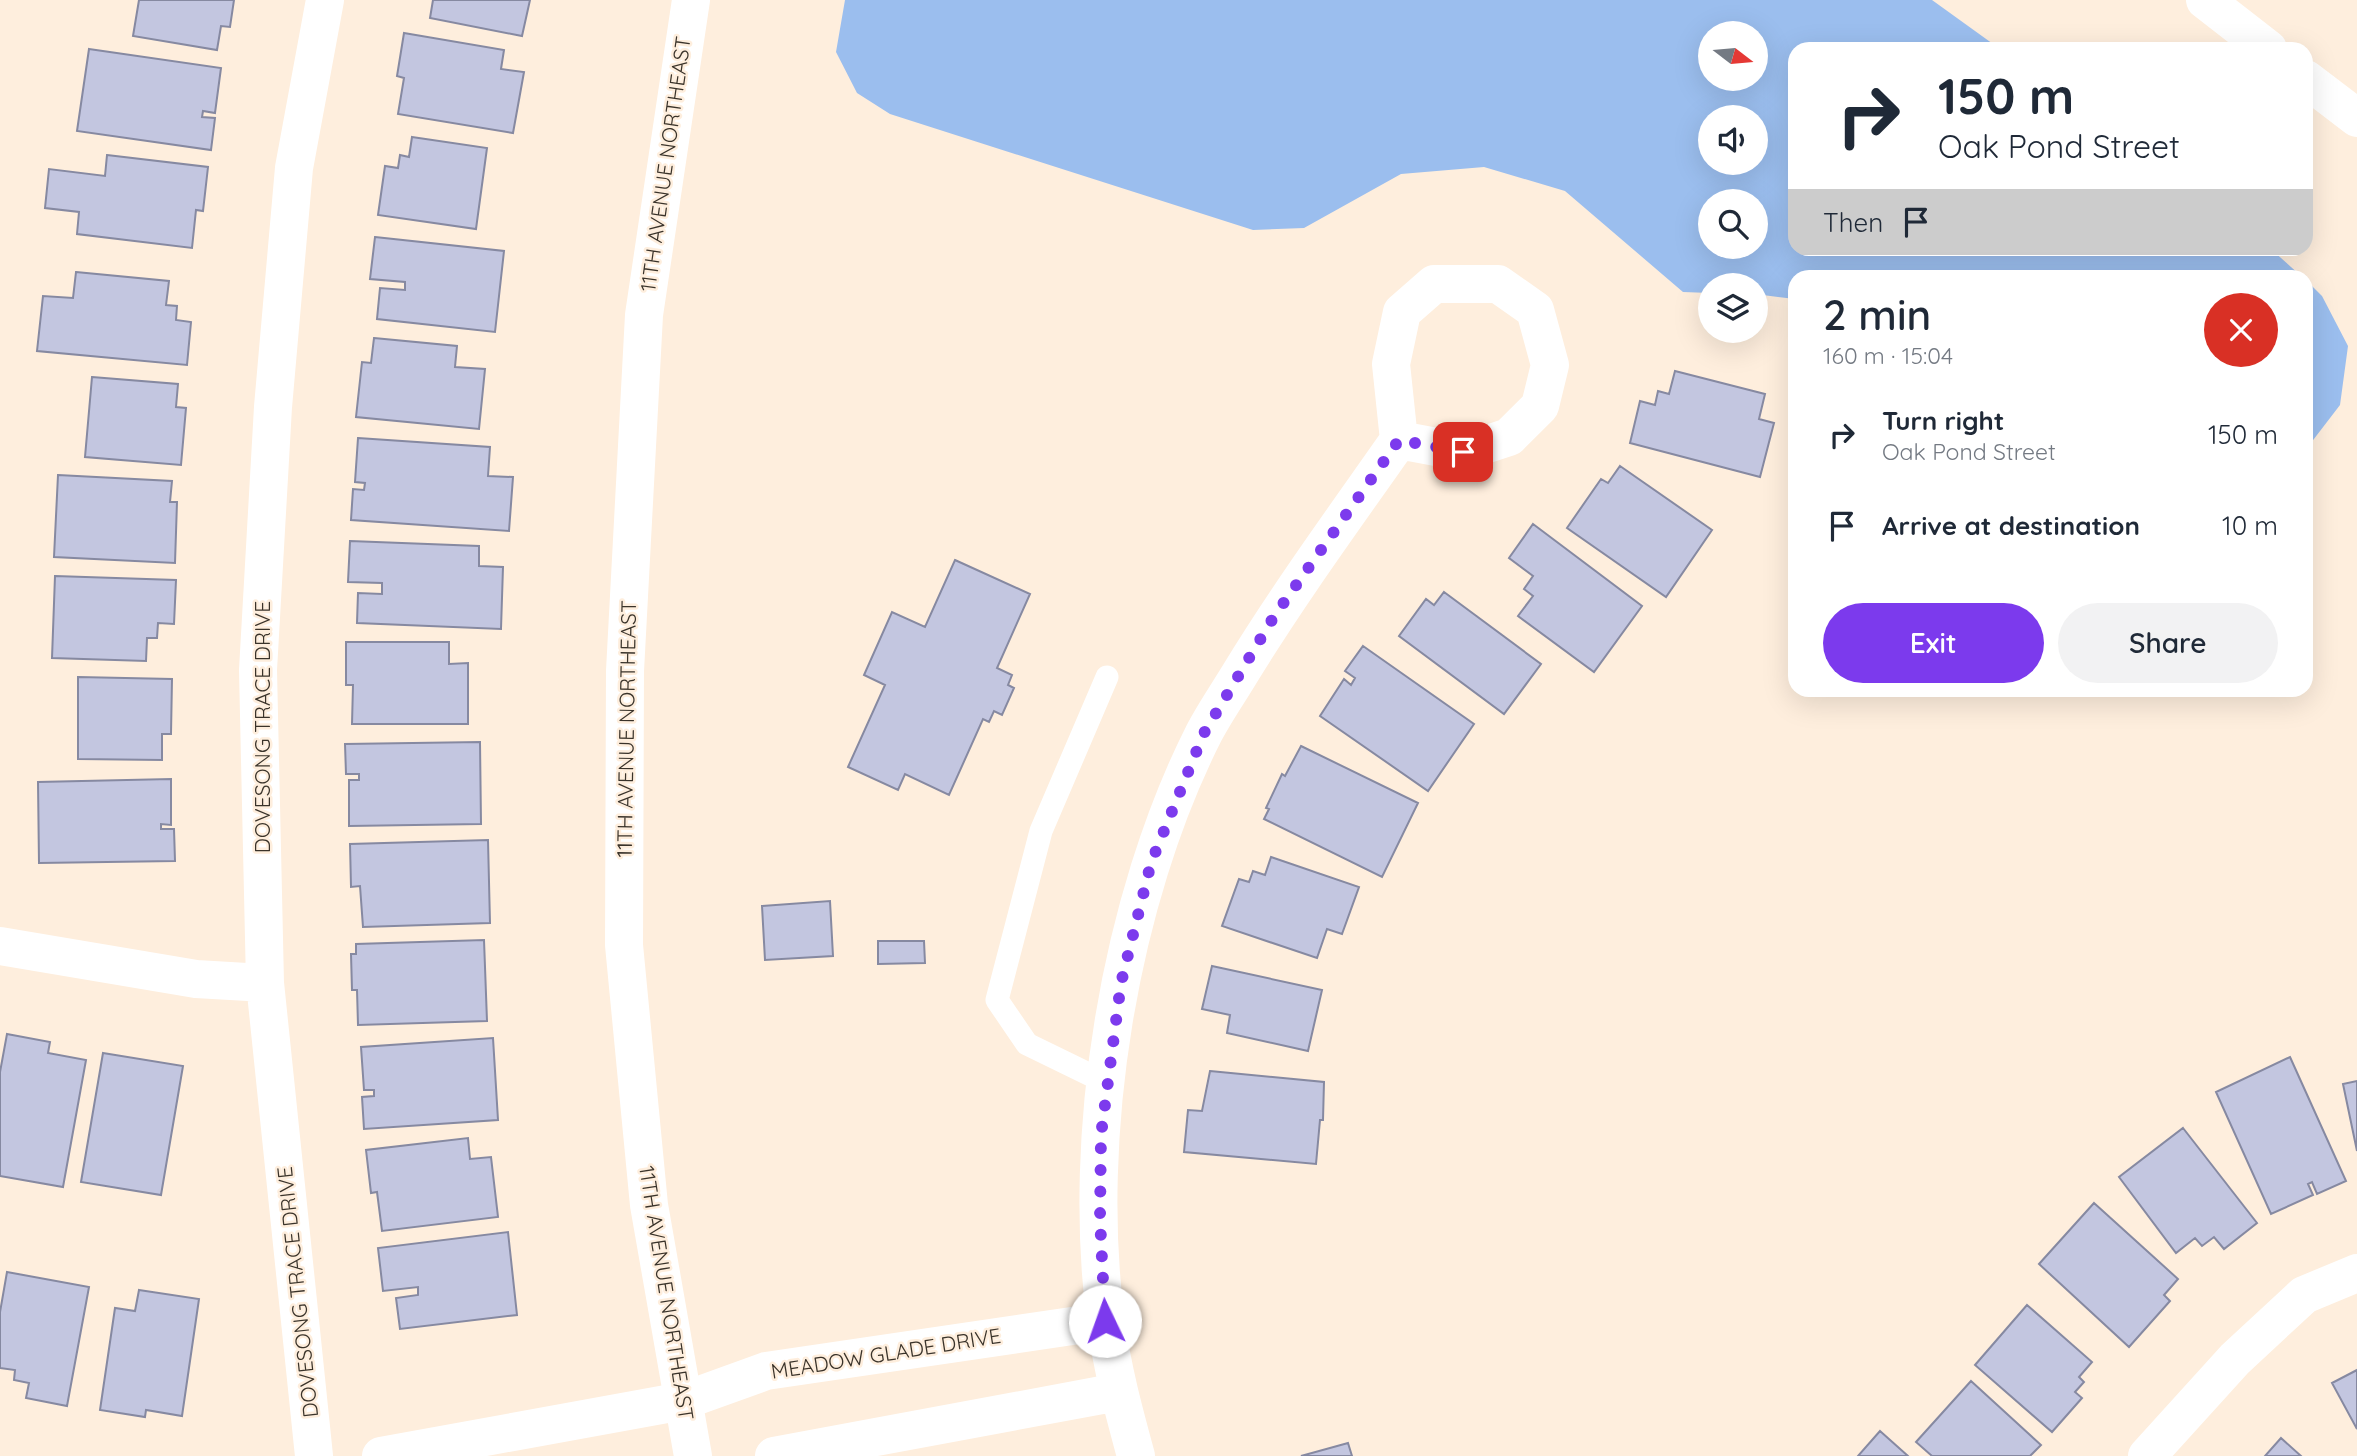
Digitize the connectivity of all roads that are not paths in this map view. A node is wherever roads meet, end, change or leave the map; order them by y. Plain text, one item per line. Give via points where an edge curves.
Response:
1 (325, 0) edge
2 (691, 0) edge
3 (2205, 0) edge
4 (2259, 42) edge
5 (2313, 84) edge
6 (2357, 118) edge
7 (1399, 440) junction
8 (1107, 677) dead end
9 (0, 946) edge
10 (265, 983) junction
11 (1107, 1083) junction
12 (2357, 1273) edge
13 (1105, 1321) junction
14 (1118, 1392) junction
15 (684, 1401) junction
16 (314, 1456) edge
17 (381, 1456) edge
18 (693, 1456) edge
19 (774, 1456) edge
20 (1136, 1456) edge
21 (2147, 1456) edge

1 - 10 street, DOVESONG TRACE DRIVE via 294,168 272,407 258,670
2 - 15 street, 11TH AVENUE NORTHEAST via 644,315 625,685 624,945 649,1205
3 - 4 street
5 - 6 street
7 - 7 street via 1391,364 1402,312 1434,284 1498,284 1535,310 1550,365 1540,406 1509,438 1463,452
7 - 11 street via 1275,615 1204,733 1151,863 1121,983
8 - 11 lane via 1041,831 997,1000 1027,1044
9 - 10 street via 196,979
10 - 16 street, DOVESONG TRACE DRIVE
11 - 13 street via 1100,1218
12 - 21 street via 2304,1295 2235,1359
13 - 14 street
13 - 15 street, MEADOW GLADE DRIVE via 766,1371
14 - 19 street
14 - 20 street
15 - 17 street, MEADOW GLADE DRIVE
15 - 18 street, 11TH AVENUE NORTHEAST

